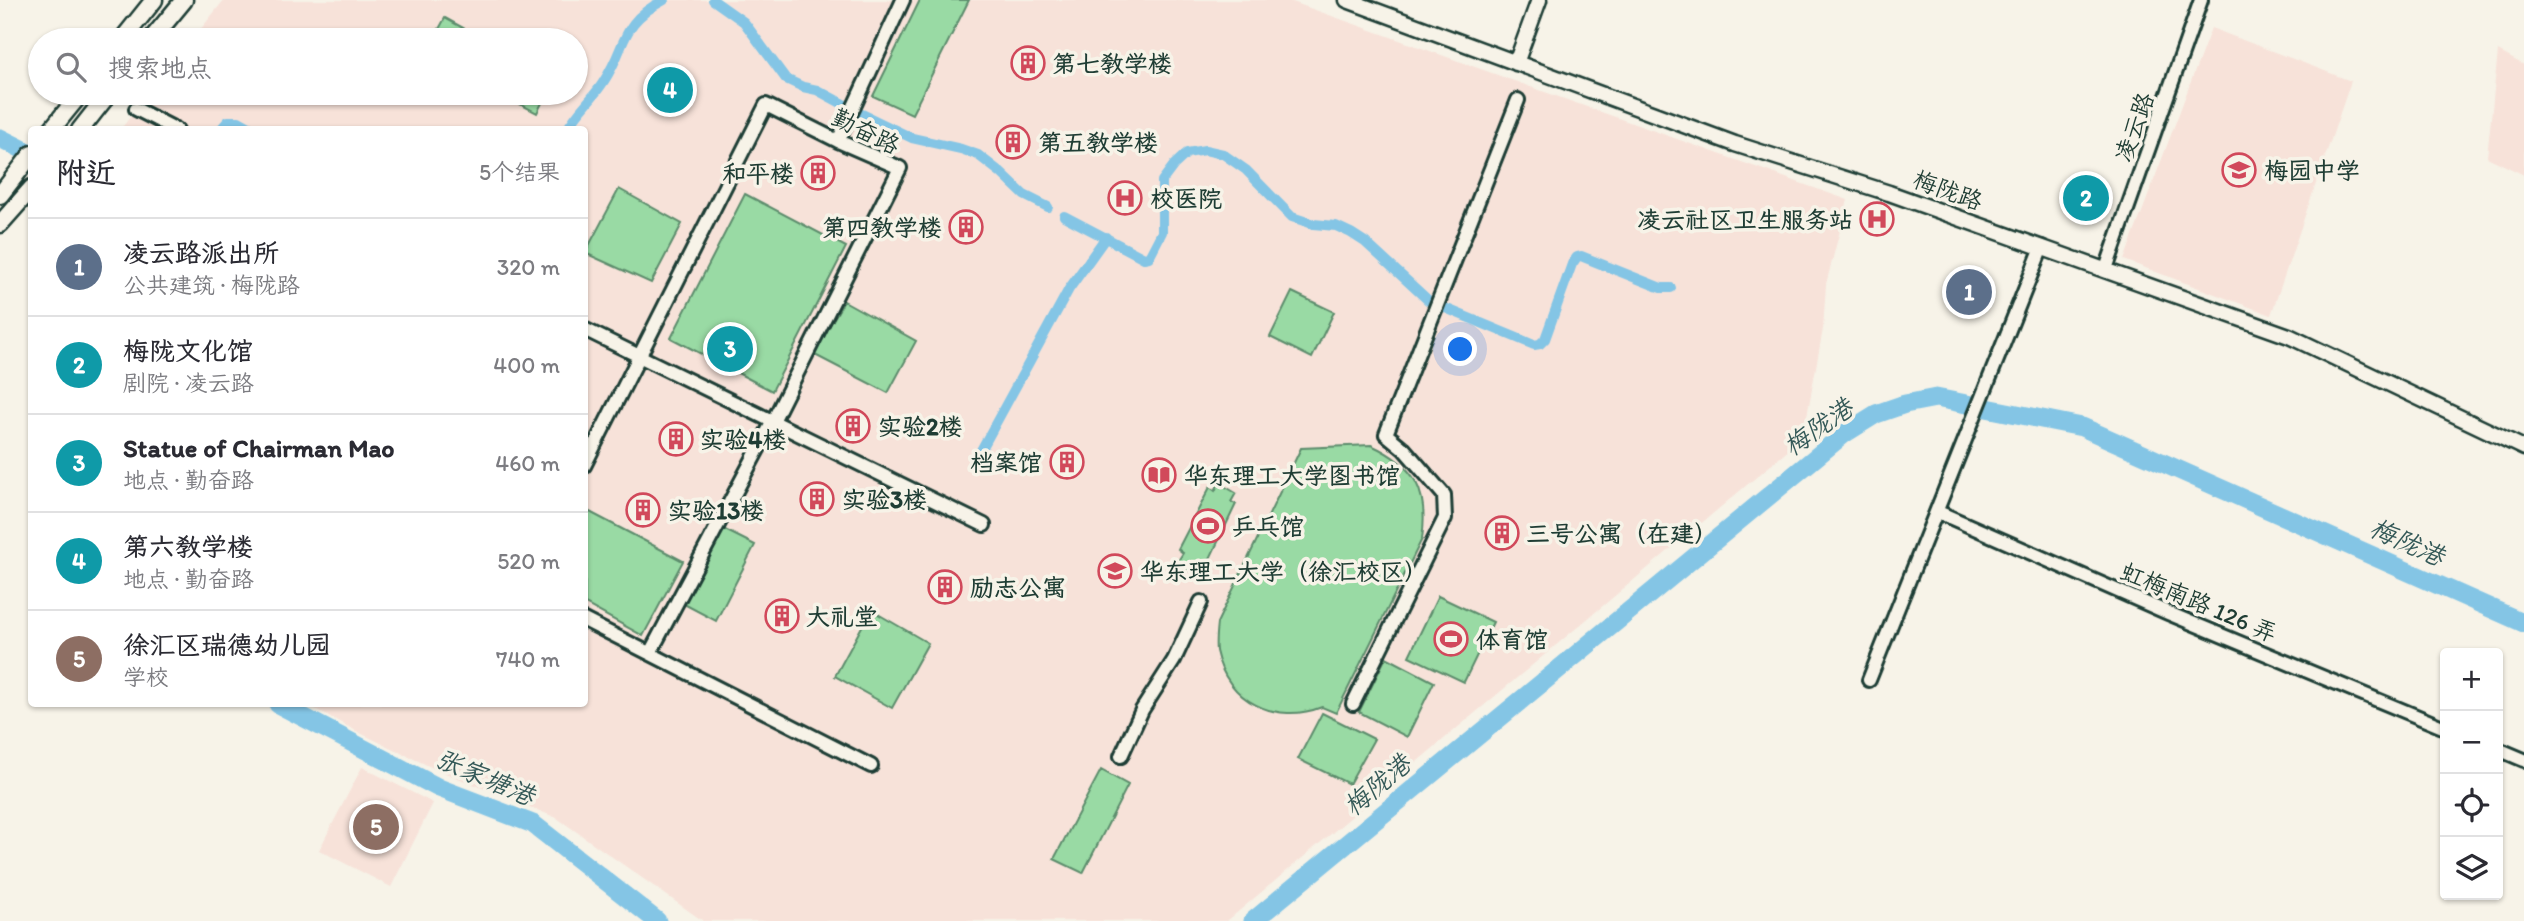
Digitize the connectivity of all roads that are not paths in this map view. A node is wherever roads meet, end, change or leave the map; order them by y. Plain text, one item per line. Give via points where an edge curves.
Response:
1 (155, 0) edge
2 (184, 0) edge
3 (903, 0) edge
4 (1347, 0) edge
5 (1539, 0) edge
6 (2201, 0) edge
7 (132, 28) edge
8 (162, 28) edge
9 (1516, 63) junction
10 (1518, 100) dead end
11 (71, 105) edge
12 (100, 105) edge
13 (136, 110) dead end
14 (54, 126) edge
15 (83, 126) edge
16 (169, 126) edge
17 (838, 141) junction
18 (27, 160) edge
19 (28, 192) edge
20 (0, 195) edge
21 (0, 224) edge
22 (2042, 247) junction
23 (2106, 269) junction
24 (588, 331) edge
25 (640, 356) junction
26 (773, 421) junction
27 (2524, 447) edge
28 (588, 458) edge
29 (1938, 512) junction
30 (984, 525) dead end
31 (1201, 602) dead end
32 (588, 622) edge
33 (650, 653) junction
34 (1869, 680) dead end
35 (1353, 704) dead end
36 (2440, 725) edge
37 (2503, 751) edge
38 (1121, 756) dead end
39 (2524, 760) edge
40 (871, 766) dead end

1 - 7 main road
2 - 8 main road
3 - 17 street
4 - 9 street, 梅陇路
5 - 9 street
6 - 23 street, 凌云路
9 - 22 street, 梅陇路 via 1735,144
10 - 35 street via 1386,434 1444,495 1445,518
11 - 14 main road
12 - 15 main road
13 - 16 street
17 - 25 street, 勤奋路 via 766,105
17 - 26 street, 勤奋路 via 900,168
18 - 20 main road
19 - 21 main road
22 - 23 street, 梅陇路
22 - 29 street
23 - 27 street, 梅陇路 via 2289,335
24 - 25 street
25 - 26 street
25 - 28 street, 勤奋路
26 - 30 street
26 - 33 street, 勤奋路
29 - 34 street
29 - 36 street, 虹梅南路 126 弄
31 - 38 street
32 - 33 street
33 - 40 street
37 - 39 street

